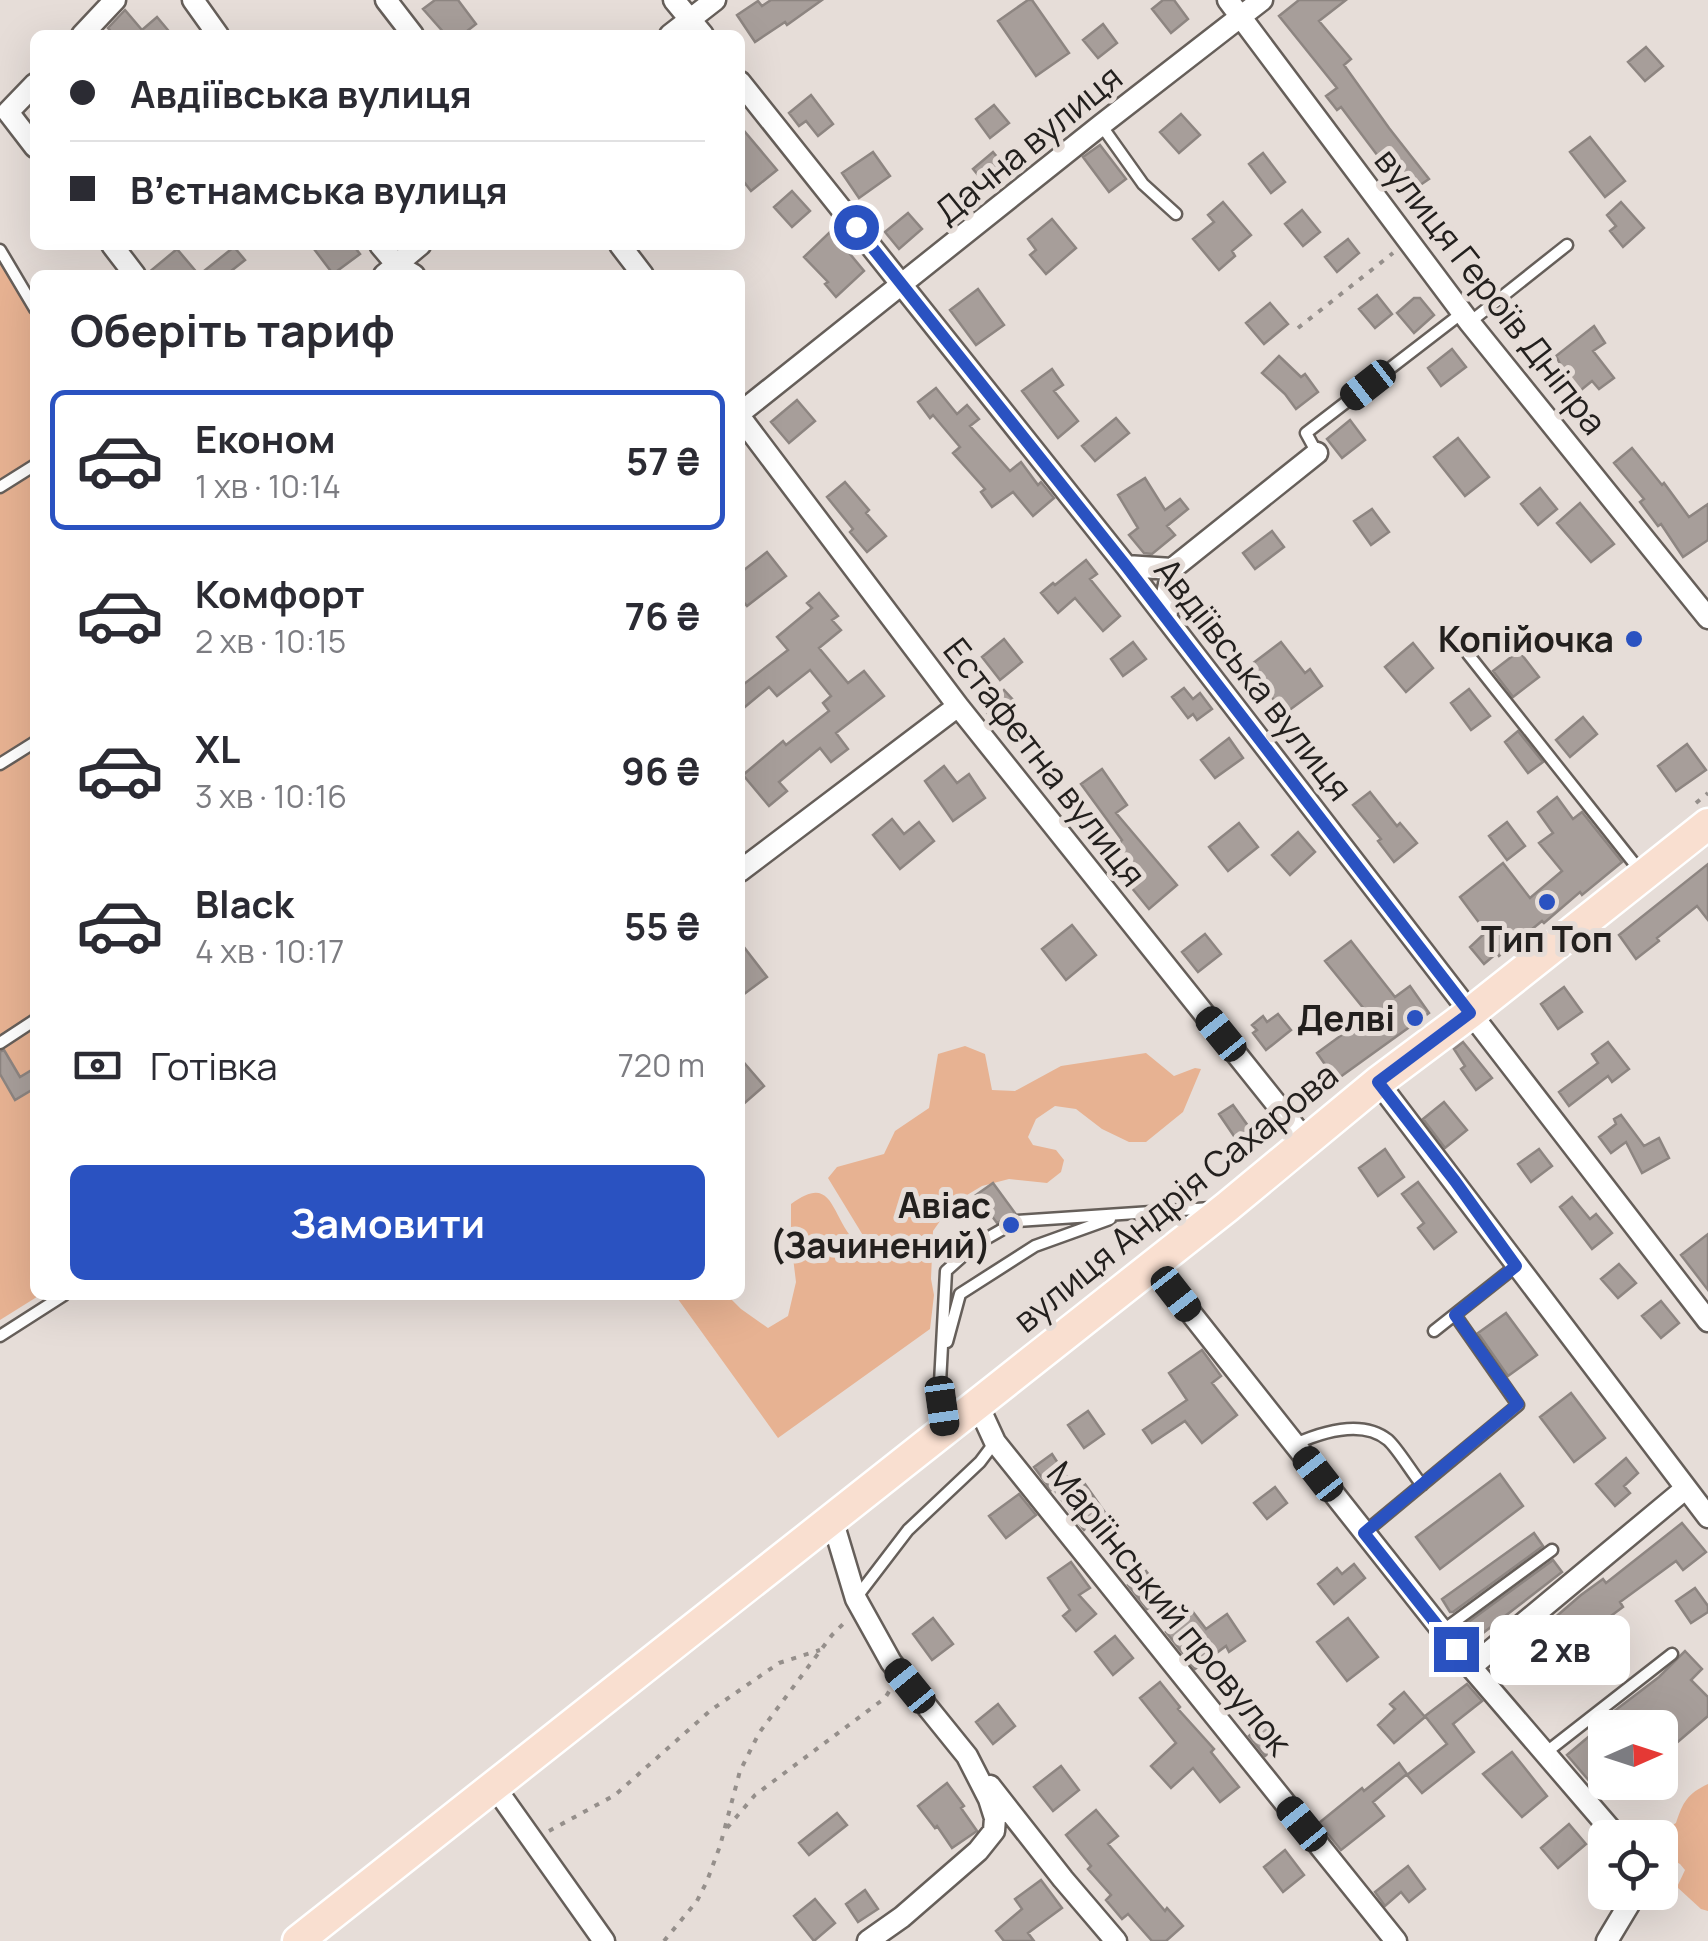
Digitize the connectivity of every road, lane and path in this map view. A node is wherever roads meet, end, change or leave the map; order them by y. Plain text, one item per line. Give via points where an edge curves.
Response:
1 (115, 0) edge
2 (386, 0) edge
3 (674, 0) edge
4 (714, 0) edge
5 (1228, 0) edge
6 (1262, 0) edge
7 (203, 3) edge
8 (1242, 17) junction
9 (696, 27) edge
10 (87, 30) edge
11 (216, 30) edge
12 (409, 30) edge
13 (745, 88) edge
14 (30, 89) edge
15 (1101, 125) junction
16 (30, 141) edge
17 (1176, 214) dead end
18 (1408, 240) junction
19 (1567, 245) dead end
20 (116, 250) edge
21 (416, 250) edge
22 (624, 250) edge
23 (2, 258) edge
24 (131, 270) edge
25 (400, 270) edge
26 (639, 270) edge
27 (903, 285) junction
28 (30, 301) edge
29 (1466, 318) junction
30 (1298, 328) dead end
31 (745, 407) edge
32 (745, 415) edge
33 (1317, 453) joint
34 (30, 468) edge
35 (0, 486) edge
36 (1126, 566) junction
37 (1172, 569) junction
38 (1708, 618) edge
39 (1167, 619) junction
40 (1468, 654) dead end
41 (958, 706) junction
42 (30, 745) edge
43 (0, 764) edge
44 (1708, 824) edge
45 (745, 868) edge
46 (1644, 876) junction
47 (1470, 1013) junction
48 (30, 1023) edge
49 (0, 1042) edge
50 (1378, 1082) junction
51 (1306, 1141) junction
52 (1227, 1207) junction
53 (1124, 1214) junction
54 (1152, 1264) junction
55 (1516, 1266) junction
56 (56, 1300) edge
57 (1455, 1315) junction
58 (1707, 1319) edge
59 (1434, 1331) dead end
60 (0, 1336) edge
61 (940, 1383) junction
62 (977, 1403) junction
63 (946, 1428) junction
64 (995, 1442) junction
65 (1294, 1444) junction
66 (1422, 1486) junction
67 (1684, 1489) junction
68 (1708, 1517) edge
69 (832, 1518) junction
70 (1364, 1533) junction
71 (1552, 1550) dead end
72 (858, 1603) junction
73 (1442, 1631) junction
74 (820, 1650) junction
75 (1672, 1654) dead end
76 (891, 1662) junction
77 (1471, 1668) junction
78 (1544, 1754) junction
79 (967, 1756) junction
80 (494, 1786) junction
81 (1602, 1820) edge
82 (724, 1831) junction
83 (532, 1841) junction
84 (1626, 1910) edge
85 (872, 1940) edge
86 (298, 1941) edge
87 (604, 1941) edge
88 (664, 1941) edge
89 (1116, 1941) edge
90 (1396, 1941) edge
91 (1608, 1941) edge

1 - 10 street
2 - 12 street
3 - 9 street
4 - 9 street
5 - 8 street, вулиця Героїв Дніпра
6 - 8 street, Дачна вулиця
7 - 11 street
8 - 15 street, Дачна вулиця
8 - 18 street, вулиця Героїв Дніпра
13 - 27 street, Авдіївська вулиця
14 - 16 street via 8,112
15 - 17 lane via 1143,184
15 - 27 street, Дачна вулиця
18 - 29 street, вулиця Героїв Дніпра
18 - 30 path
19 - 29 lane
20 - 24 street
21 - 25 street
22 - 26 street
23 - 28 lane
27 - 31 street, Дачна вулиця
27 - 36 street, Авдіївська вулиця
29 - 33 lane via 1306,433
29 - 38 street, вулиця Героїв Дніпра
32 - 41 street, Естафетна вулиця
33 - 37 street
34 - 35 lane
36 - 37 street
36 - 39 street, Авдіївська вулиця
37 - 39 street
39 - 47 street, Авдіївська вулиця
40 - 46 lane
41 - 45 street
41 - 51 street, Естафетна вулиця
42 - 43 lane
44 - 46 main road, вулиця Андрія Сахарова
46 - 47 main road, вулиця Андрія Сахарова
47 - 50 main road, вулиця Андрія Сахарова
47 - 58 street, Авдіївська вулиця
48 - 49 lane
50 - 51 main road, вулиця Андрія Сахарова
50 - 55 street
51 - 52 main road, вулиця Андрія Сахарова
52 - 53 lane
52 - 54 main road, вулиця Андрія Сахарова
53 - 61 lane via 1035,1246 960,1294
53 - 61 lane via 1017,1221 946,1271
54 - 62 main road, вулиця Андрія Сахарова
54 - 65 street
55 - 57 lane
55 - 67 street
56 - 60 lane
57 - 59 lane
57 - 66 lane via 1518,1404
61 - 63 lane
62 - 63 main road, вулиця Андрія Сахарова
62 - 64 street, Маріїнський провулок
63 - 69 main road, вулиця Андрія Сахарова
64 - 72 lane via 908,1530
64 - 90 street, Маріїнський провулок
65 - 66 lane via 1357,1427 1387,1439
65 - 70 street
66 - 70 lane
67 - 68 street
67 - 77 street
69 - 72 street
69 - 80 main road, вулиця Андрія Сахарова
70 - 73 street
71 - 73 lane
72 - 74 path
72 - 76 street
73 - 77 street
74 - 82 path via 759,1733 740,1771
74 - 83 path via 780,1663 711,1710 615,1796
75 - 78 lane
76 - 79 street
76 - 82 path via 896,1681 884,1698 755,1794
77 - 78 street
78 - 81 street
79 - 85 street via 989,1799 994,1830 951,1876
79 - 89 street
80 - 83 street
80 - 86 main road, вулиця Андрія Сахарова
82 - 88 path via 707,1881
83 - 87 street
84 - 91 street

